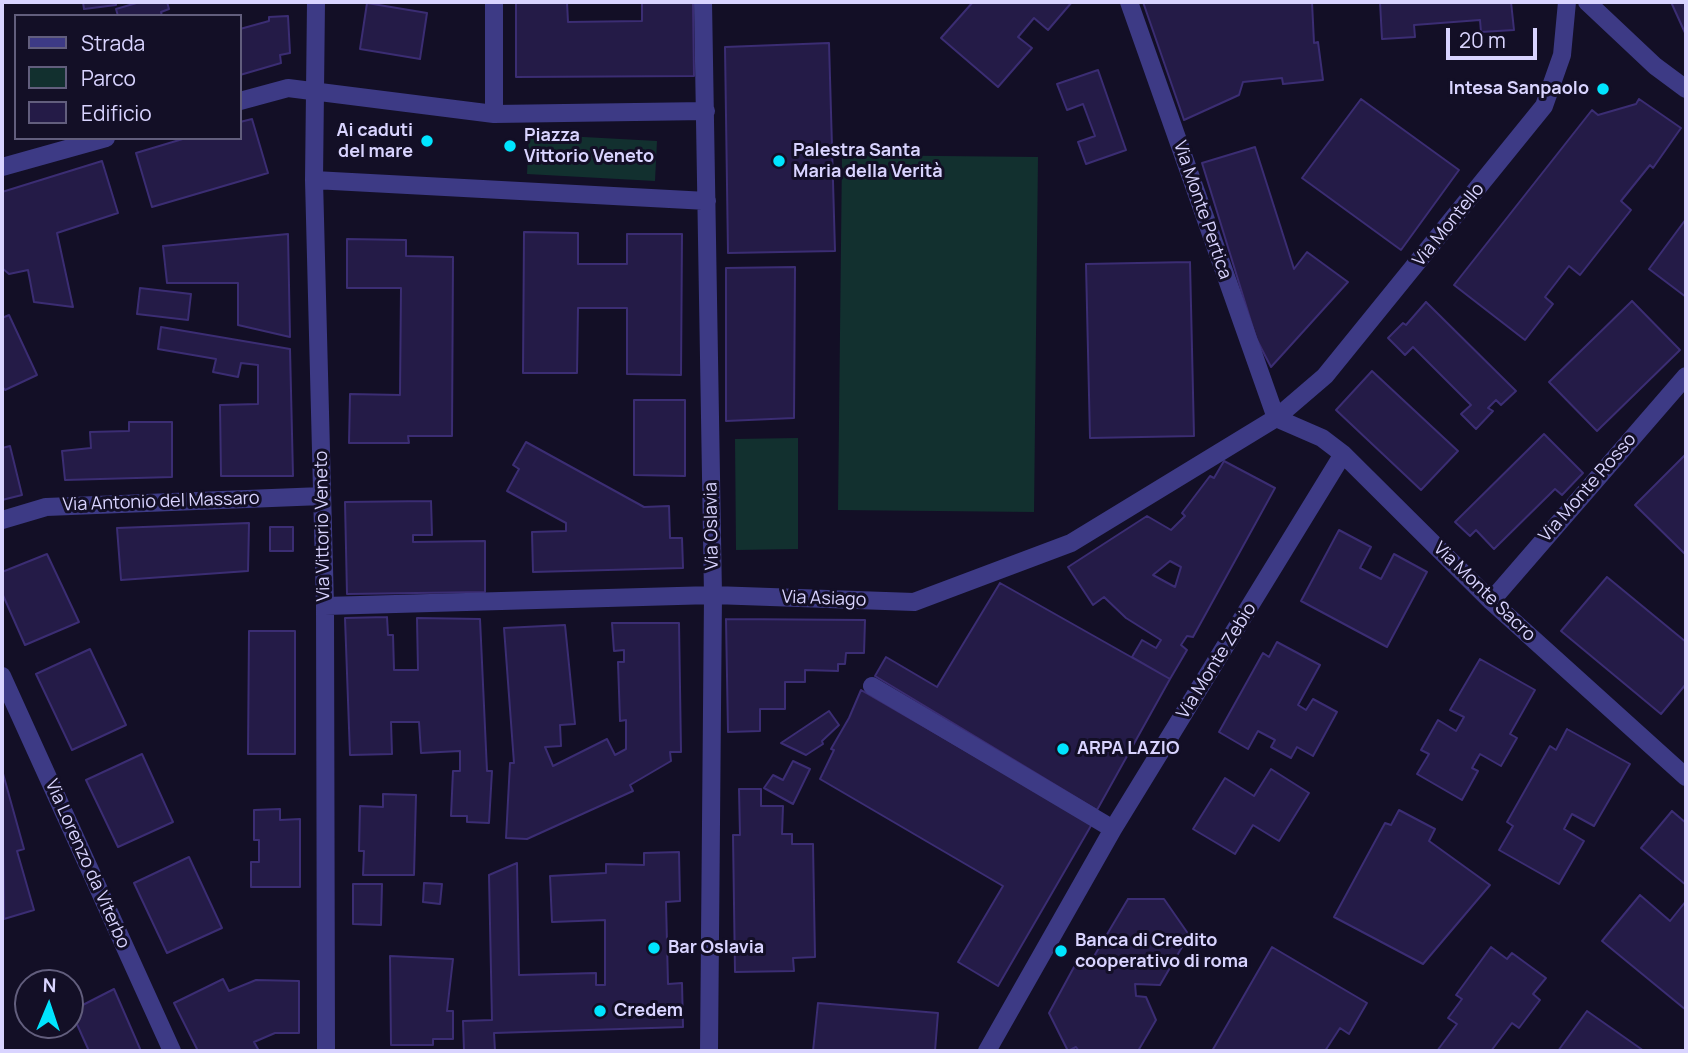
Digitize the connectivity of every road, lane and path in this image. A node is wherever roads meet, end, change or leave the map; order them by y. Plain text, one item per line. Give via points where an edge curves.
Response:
1 (316, 2) edge
2 (494, 2) edge
3 (703, 2) edge
4 (1129, 2) edge
5 (1566, 2) edge
6 (1587, 2) edge
7 (1686, 89) edge
8 (317, 90) junction
9 (242, 100) edge
10 (706, 111) junction
11 (494, 114) junction
12 (99, 140) edge
13 (2, 167) edge
14 (314, 180) junction
15 (707, 201) junction
16 (1686, 376) edge
17 (1276, 418) junction
18 (1343, 454) junction
19 (322, 496) junction
20 (2, 520) edge
21 (713, 595) junction
22 (1491, 601) junction
23 (325, 606) junction
24 (2, 676) edge
25 (872, 686) dead end
26 (1686, 777) edge
27 (1113, 829) junction
28 (172, 1051) edge
29 (326, 1051) edge
30 (709, 1051) edge
31 (987, 1051) edge

1 - 8 street, Via Vittorio Veneto
2 - 11 street
3 - 10 street, Via Oslavia
4 - 17 street, Via Monte Pertica
5 - 17 street, Via Montello via 1562,55 1544,106 1325,376
6 - 7 street
8 - 9 street via 288,88
8 - 11 street
8 - 14 street, Via Vittorio Veneto
10 - 11 street
10 - 15 street, Via Oslavia
12 - 13 street
14 - 15 street
14 - 19 street, Via Vittorio Veneto
15 - 21 street, Via Oslavia
16 - 22 street, Via Monte Rosso
17 - 18 street, Via Monte Sacro via 1322,438
17 - 21 street, Via Asiago via 1072,542 914,602
18 - 22 street, Via Monte Sacro
18 - 27 street, Via Monte Zebio
19 - 20 street, Via Antonio del Massaro via 46,507
19 - 23 street, Via Vittorio Veneto
21 - 23 street, Via Asiago
21 - 30 street, Via Oslavia
22 - 26 street, Via Monte Sacro
23 - 29 street, Via Vittorio Veneto
24 - 28 street, Via Lorenzo da Viterbo
25 - 27 street
27 - 31 street, Via Monte Zebio

